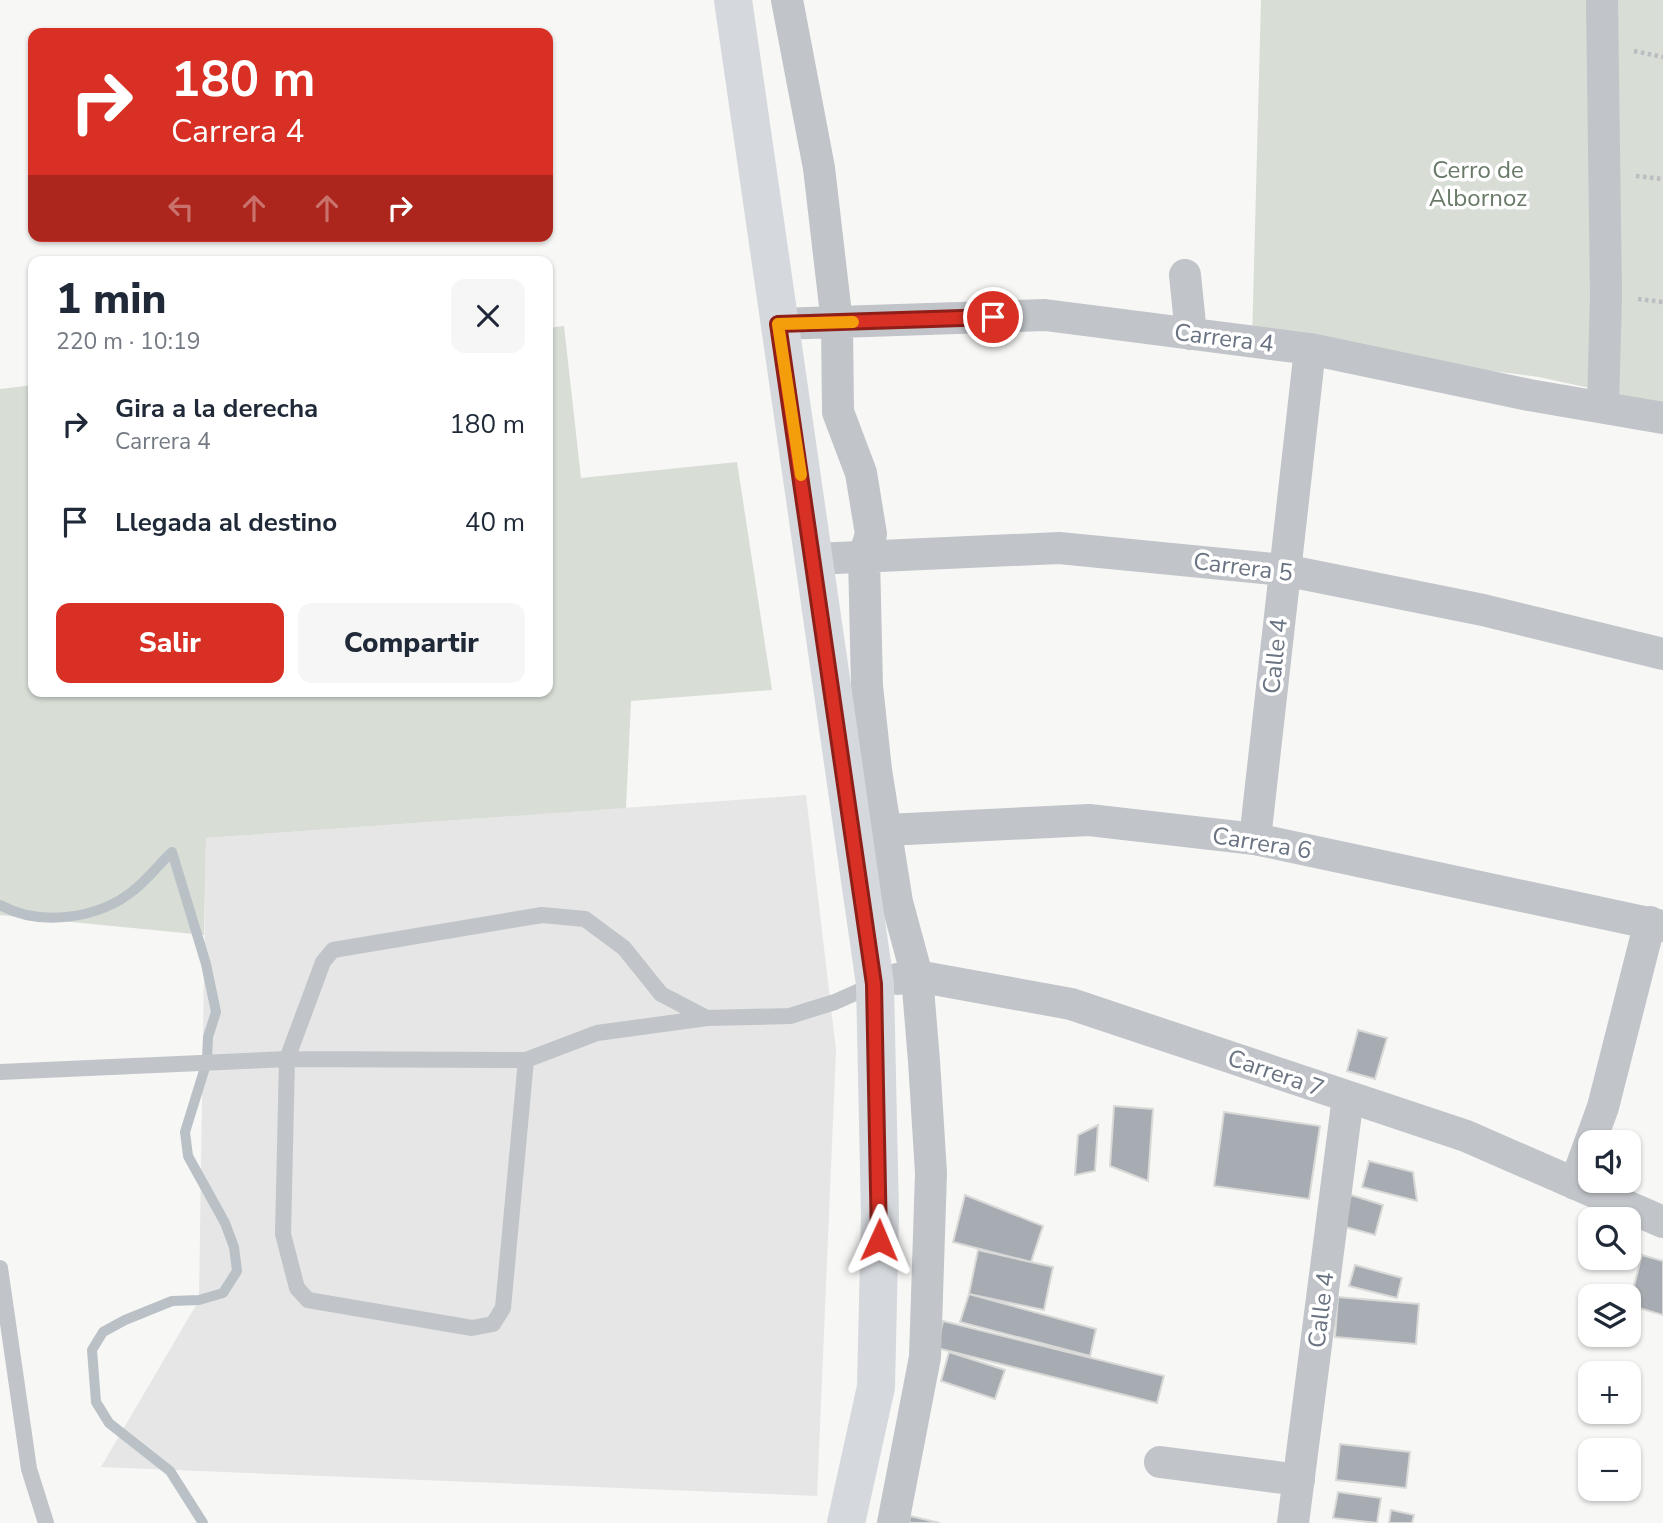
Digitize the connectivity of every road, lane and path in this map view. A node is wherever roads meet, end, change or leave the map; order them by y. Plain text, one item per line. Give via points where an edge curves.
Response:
1 (733, 0) edge
2 (786, 0) edge
3 (1602, 0) edge
4 (1185, 275) dead end
5 (837, 323) junction
6 (778, 324) junction
7 (1191, 334) junction
8 (1310, 349) junction
9 (1603, 405) junction
10 (1663, 418) edge
11 (864, 557) junction
12 (814, 559) junction
13 (1284, 570) junction
14 (1663, 653) edge
15 (871, 831) junction
16 (1255, 839) junction
17 (1656, 924) edge
18 (917, 976) junction
19 (874, 984) junction
20 (707, 1018) junction
21 (288, 1059) junction
22 (526, 1060) junction
23 (0, 1072) edge
24 (1348, 1097) junction
25 (1576, 1184) junction
26 (1663, 1222) edge
27 (0, 1268) edge
28 (1160, 1462) dead end
29 (1299, 1480) junction
30 (46, 1523) edge
31 (846, 1523) edge
32 (893, 1523) edge
33 (1293, 1523) edge

1 - 6 street
2 - 5 street via 819,168
3 - 9 street
4 - 7 street
5 - 6 street, Carrera 4
5 - 7 street, Carrera 4 via 1045,315
5 - 11 street via 838,412 861,473 871,534
6 - 12 street
7 - 8 street, Carrera 4
8 - 9 street, Carrera 4 via 1529,395
8 - 13 street, Calle 4
9 - 10 street, Carrera 4
11 - 12 street, Carrera 5
11 - 13 street, Carrera 5 via 1059,548
11 - 15 street via 867,686 876,770
12 - 15 street
13 - 14 street, Carrera 5
13 - 16 street, Calle 4
15 - 16 street, Carrera 6 via 1088,820
15 - 18 street
15 - 19 street
16 - 17 street, Carrera 6
17 - 25 street
18 - 19 street, Carrera 7
18 - 24 street, Carrera 7 via 1071,1004
18 - 32 street via 931,1173 925,1357
19 - 20 lane via 790,1016
19 - 31 street via 880,1215 876,1387
20 - 21 lane via 661,994 624,948 585,919 542,915 333,950 323,962
20 - 22 lane via 597,1033
21 - 22 lane
21 - 22 lane via 283,1234 298,1288 308,1300 472,1328 493,1324 503,1308
21 - 23 lane
24 - 25 street, Carrera 7 via 1466,1136
24 - 29 street, Calle 4
25 - 26 street, Carrera 7
27 - 30 lane via 29,1469
28 - 29 street
29 - 33 street, Calle 4

